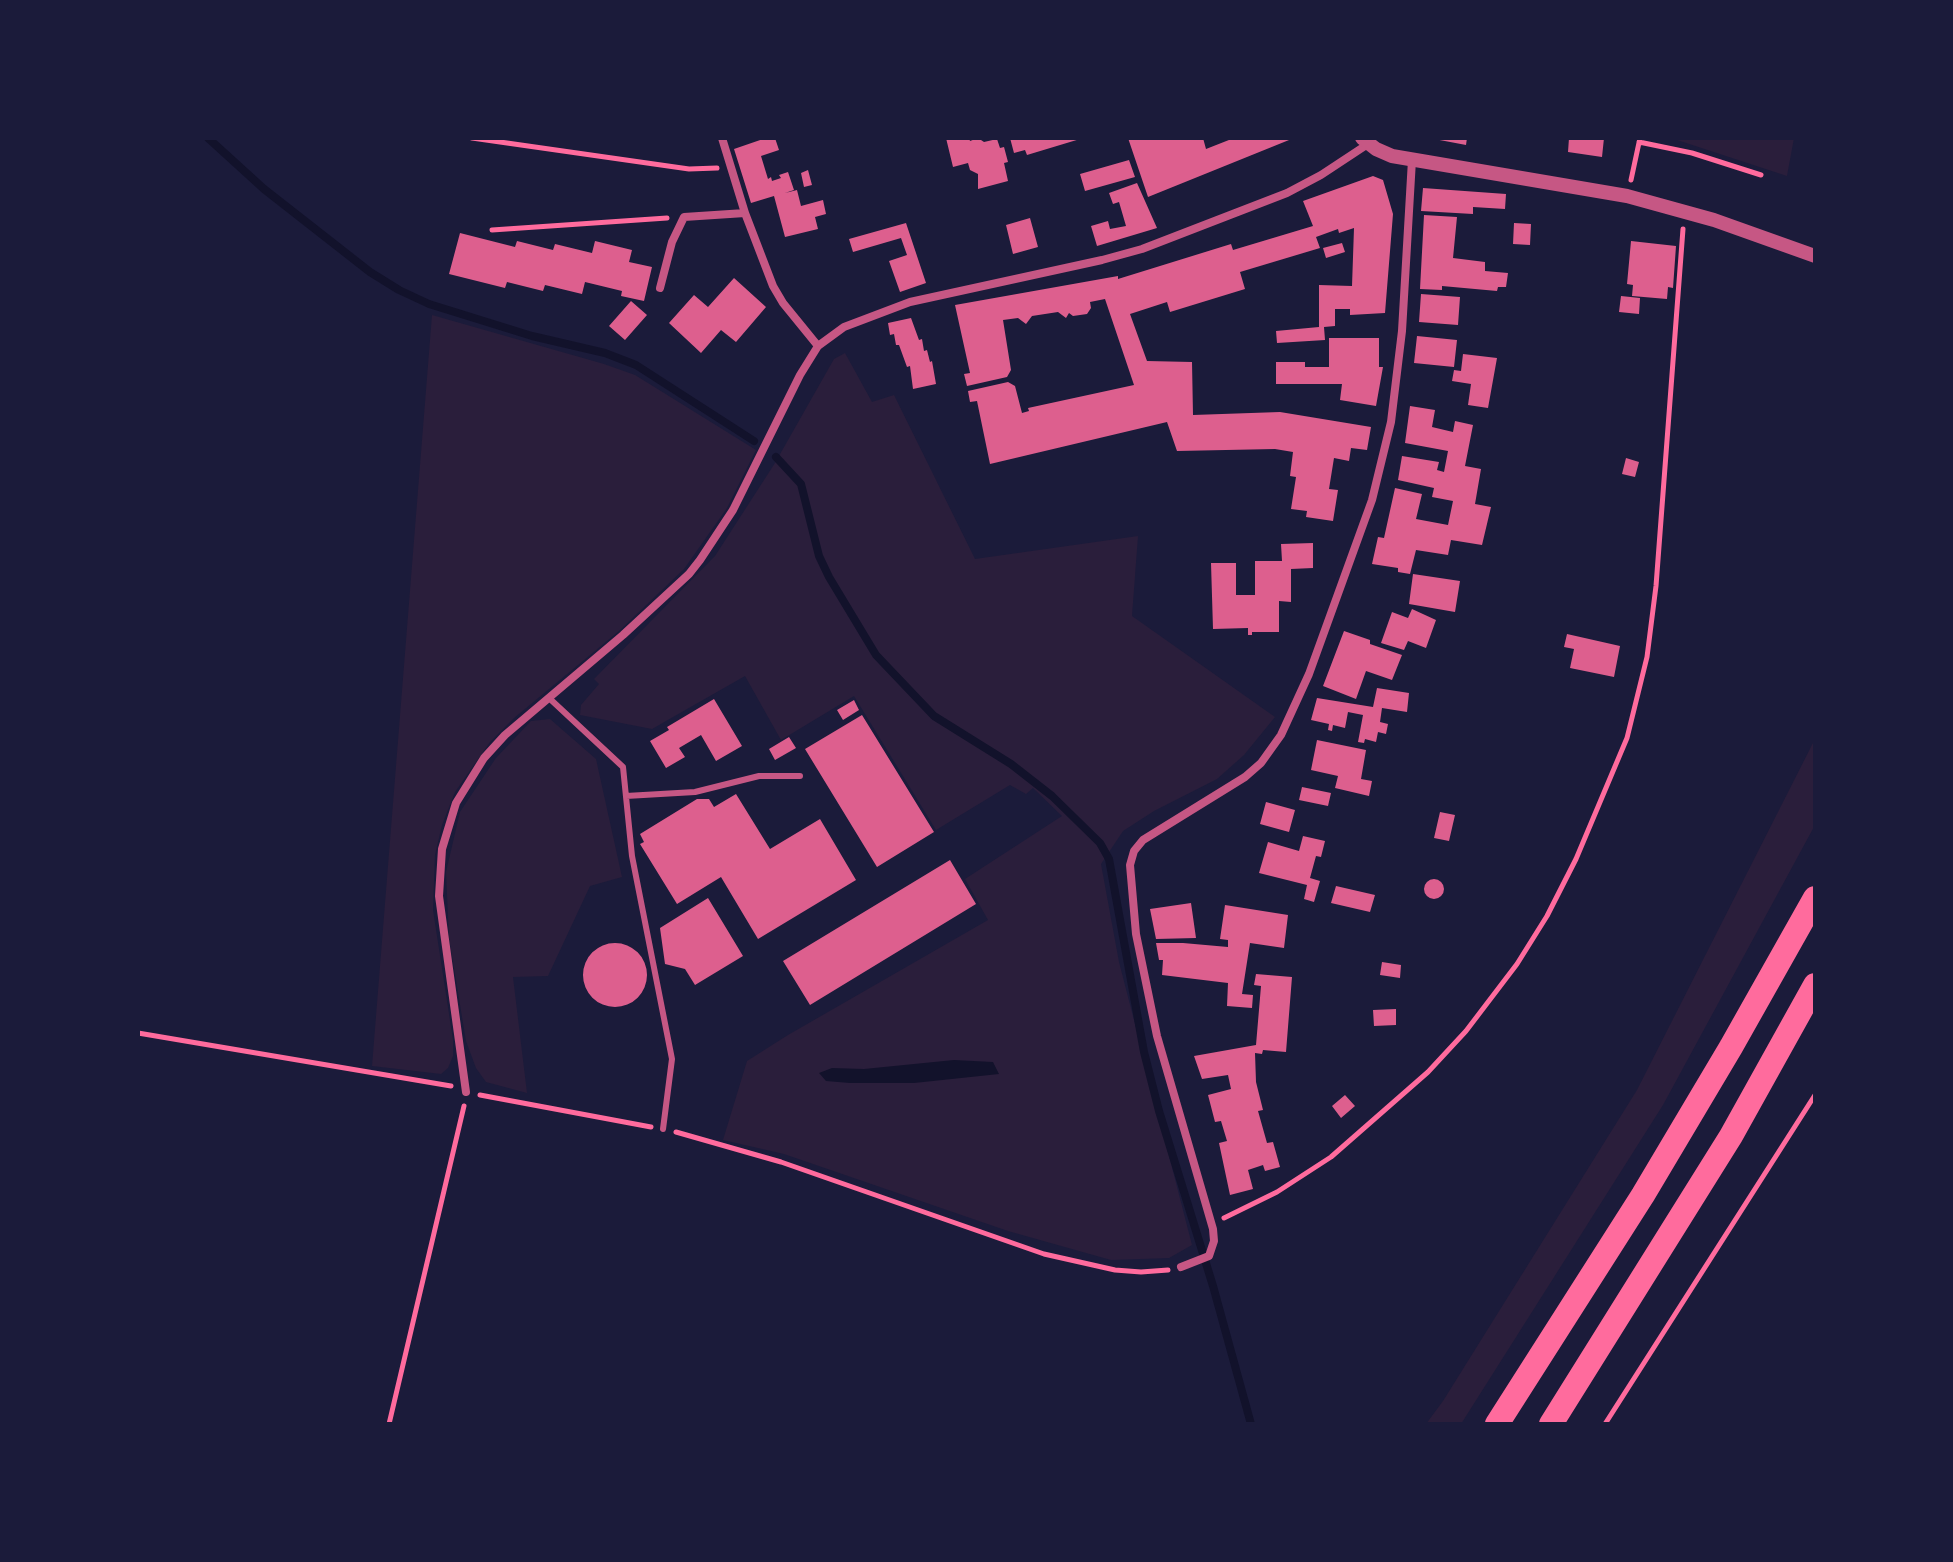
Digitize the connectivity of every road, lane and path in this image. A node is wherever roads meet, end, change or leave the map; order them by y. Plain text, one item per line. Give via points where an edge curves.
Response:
1 (472, 138) edge
2 (722, 138) edge
3 (1639, 140) edge
4 (1365, 141) edge
5 (1412, 160) junction
6 (729, 165) junction
7 (1761, 175) dead end
8 (1627, 196) junction
9 (1685, 211) junction
10 (745, 213) junction
11 (684, 217) junction
12 (492, 230) dead end
13 (1815, 256) edge
14 (660, 288) dead end
15 (818, 346) junction
16 (549, 698) junction
17 (800, 776) dead end
18 (626, 796) junction
19 (1815, 898) edge
20 (1815, 985) edge
21 (466, 1092) joint
22 (1815, 1095) edge
23 (663, 1129) dead end
24 (1212, 1223) junction
25 (1181, 1267) dead end
26 (389, 1424) edge
27 (1497, 1424) edge
28 (1551, 1424) edge
29 (1605, 1424) edge

1 - 6 path via 689,169
2 - 6 street
3 - 7 path
3 - 8 path
4 - 5 street via 1386,154
4 - 15 street via 1287,193 1142,249 910,302 844,327
5 - 8 street
5 - 24 street via 1391,422 1372,500 1309,674 1281,735 1261,763 1143,840 1130,865 1136,934 1157,1036
6 - 10 street
8 - 9 street
9 - 13 street
9 - 24 path via 1647,657 1627,738 1576,859 1517,964 1428,1072 1331,1157 1277,1192
10 - 11 street
10 - 15 street via 773,286
11 - 12 path
11 - 14 street
15 - 16 street via 712,545 663,599
16 - 18 lane via 623,767
16 - 21 street via 505,735 475,771 456,803 442,849 439,911
17 - 18 lane via 759,776 695,792
18 - 23 lane via 632,856 672,1059
19 - 27 highway via 1650,1183
20 - 28 highway via 1731,1136
21 - 26 path
22 - 29 path
24 - 25 street via 1213,1247 1203,1259

